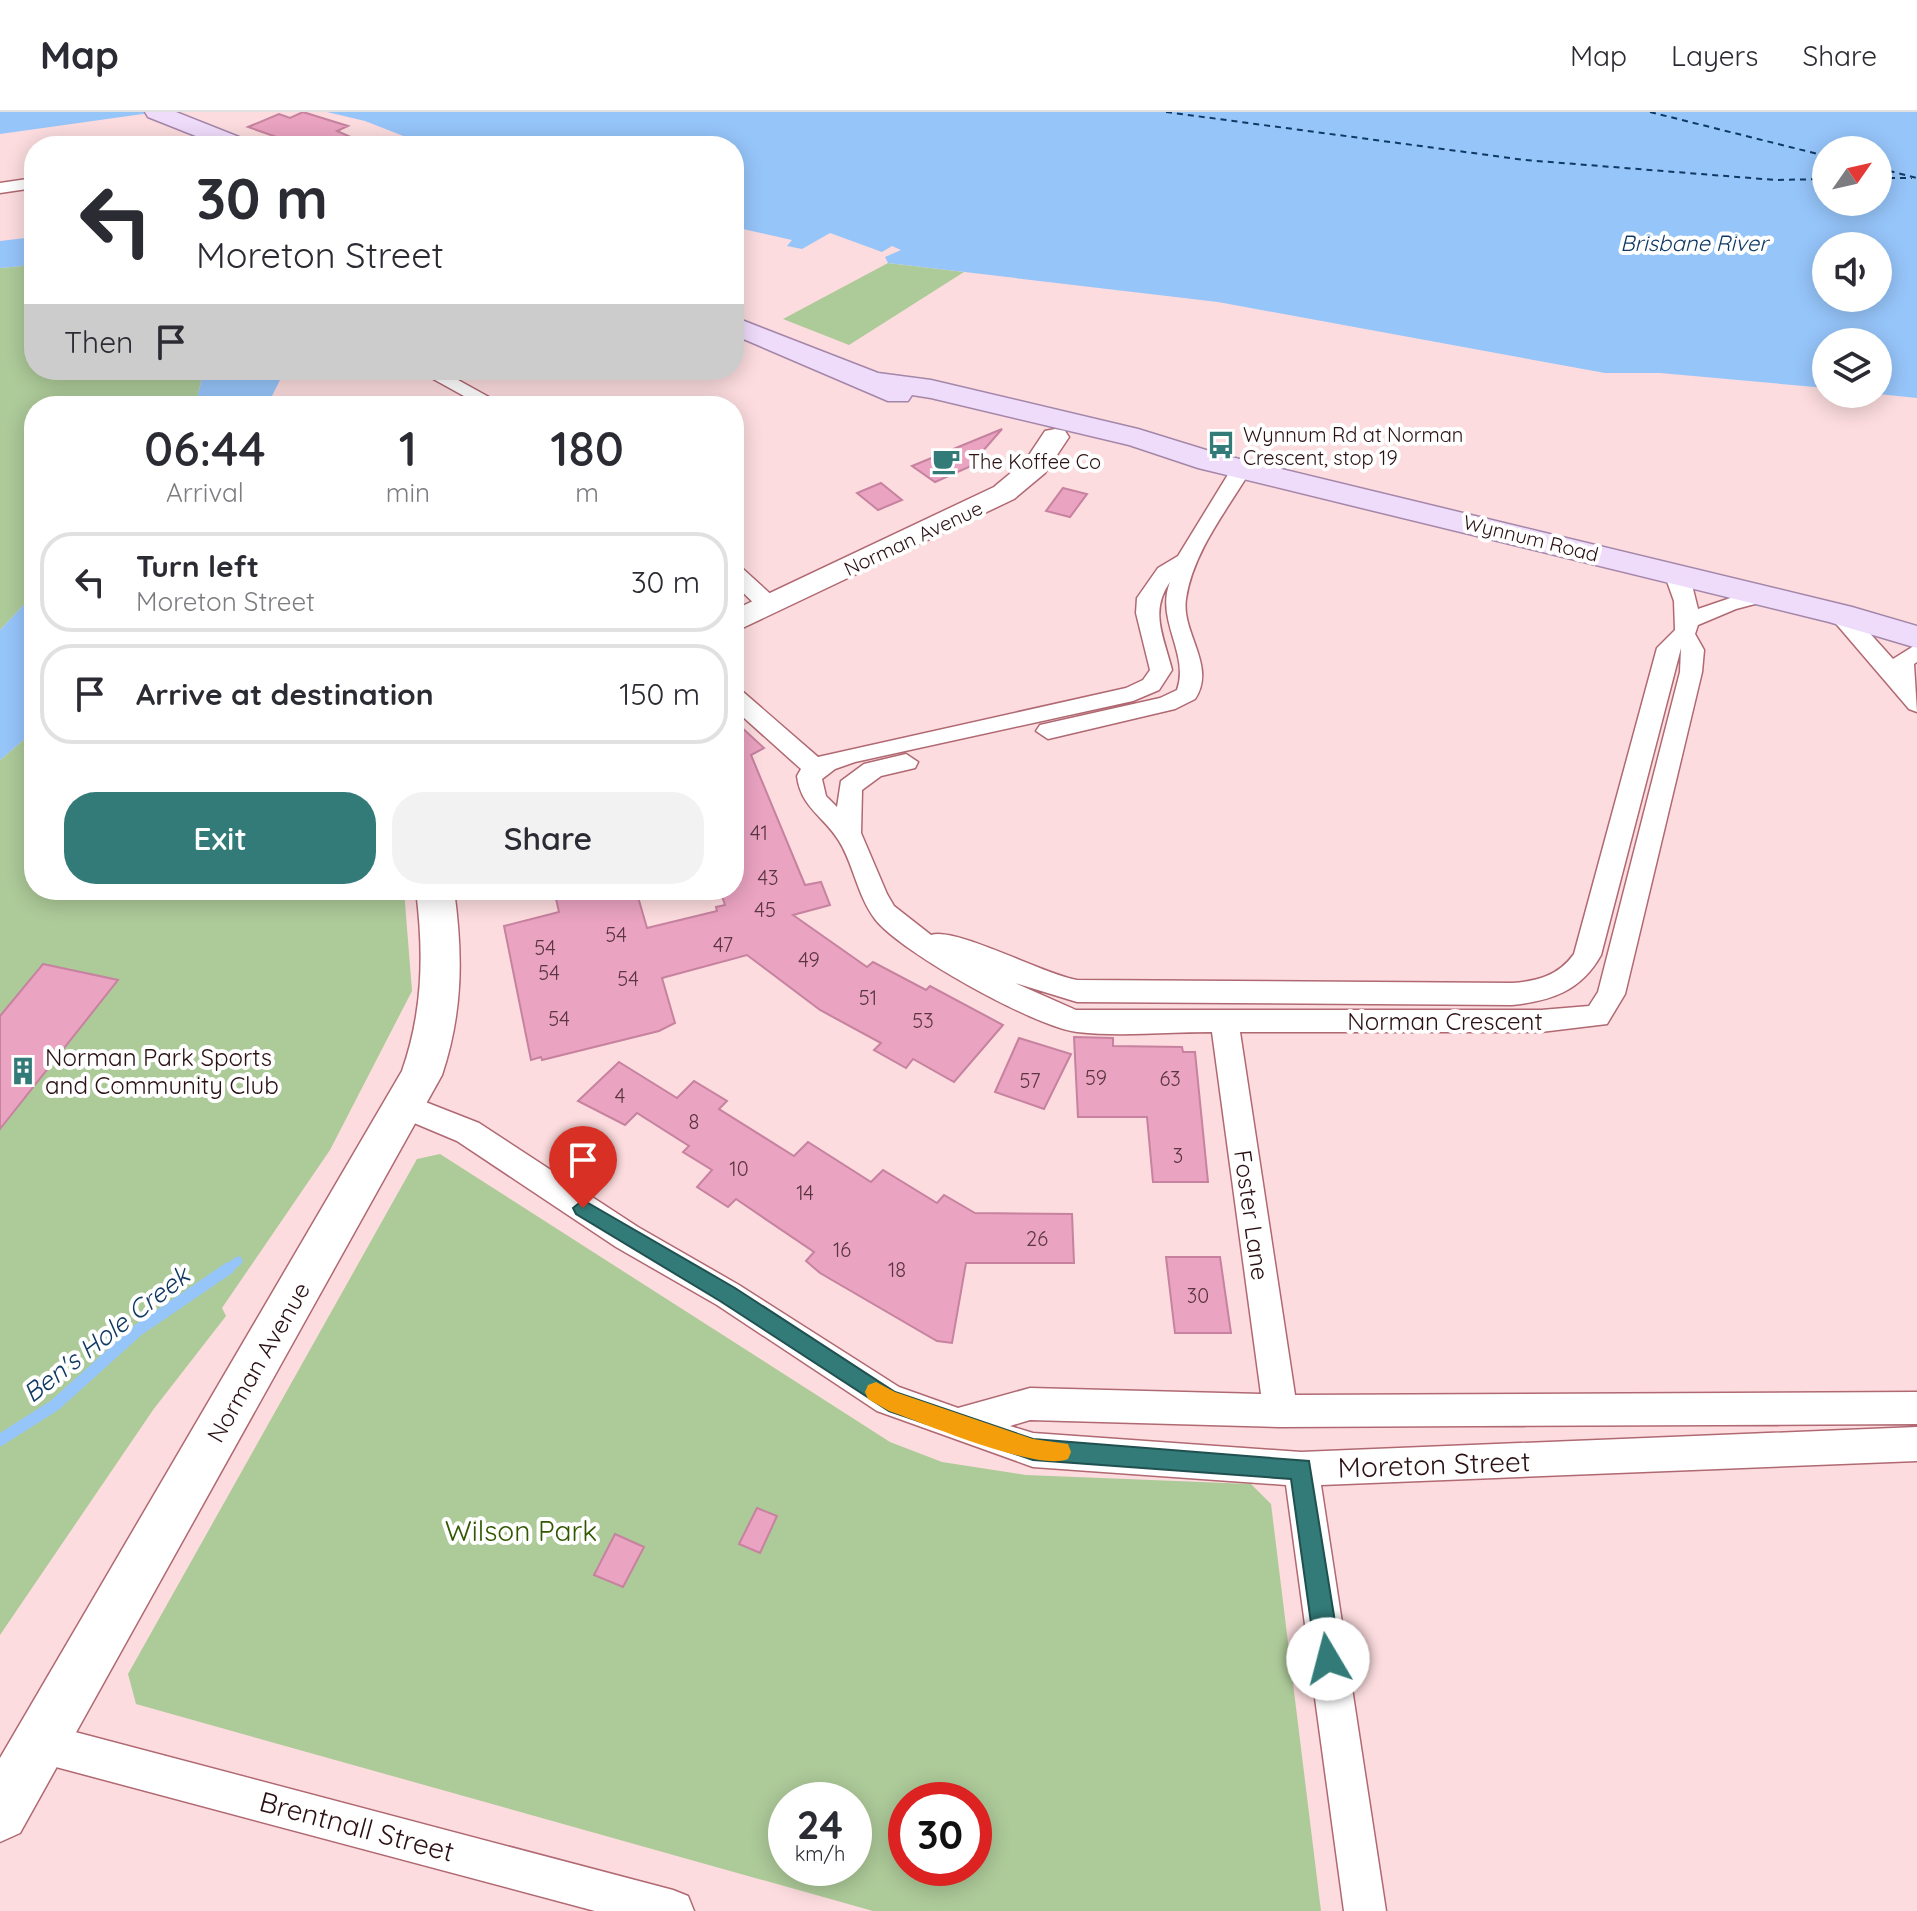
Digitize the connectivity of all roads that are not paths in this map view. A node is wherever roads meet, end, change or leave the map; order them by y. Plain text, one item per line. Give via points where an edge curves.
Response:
1 (160, 114) edge
2 (213, 136) edge
3 (24, 184) edge
4 (0, 188) edge
5 (744, 329) edge
6 (445, 380) edge
7 (477, 396) edge
8 (1061, 429) junction
9 (1242, 468) junction
10 (1186, 560) junction
11 (1675, 573) junction
12 (744, 582) edge
13 (1762, 595) junction
14 (769, 605) junction
15 (1847, 616) junction
16 (744, 617) edge
17 (1687, 628) junction
18 (1917, 629) edge
19 (1917, 637) edge
20 (1917, 651) edge
21 (1911, 695) edge
22 (744, 705) edge
23 (816, 769) junction
24 (848, 833) junction
25 (436, 900) edge
26 (916, 935) junction
27 (1224, 1020) junction
28 (405, 1106) junction
29 (1917, 1408) edge
30 (1280, 1411) junction
31 (957, 1424) junction
32 (1917, 1444) edge
33 (1301, 1469) junction
34 (41, 1743) junction
35 (0, 1813) edge
36 (673, 1911) edge
37 (1365, 1911) edge

1 - 2 main road
3 - 4 street
5 - 8 main road, Wynnum Road via 931,408
6 - 7 street
8 - 9 main road, Wynnum Road
8 - 14 street, Norman Avenue via 1035,467 1004,493
9 - 10 street, Norman Crescent
9 - 11 main road, Wynnum Road
10 - 23 street, Norman Crescent via 1166,573 1148,598 1161,670 1145,689 852,755
10 - 24 street, Norman Crescent via 1175,604 1190,677 1185,696 1145,710 873,770 848,789
11 - 13 main road, Wynnum Road
11 - 17 street, Norman Crescent via 1683,583
12 - 14 street
13 - 15 main road, Wynnum Road
13 - 17 street via 1728,604
14 - 16 street, Norman Avenue
15 - 18 main road, Wynnum Road
15 - 19 main road, Wynnum Road
15 - 21 street
17 - 26 street, Norman Crescent via 1668,648 1587,955 1573,975 1549,988 1512,994 1077,991
17 - 27 street, Norman Crescent via 1691,672 1611,994 1599,1015 1541,1021
20 - 21 street via 1902,662
22 - 23 street
23 - 24 street, Norman Crescent via 808,779 819,806
24 - 26 street, Norman Crescent via 886,914
25 - 28 street, Norman Avenue via 443,996 434,1043
26 - 27 street, Norman Crescent via 978,976 1064,1019
27 - 30 street, Foster Lane
28 - 31 street, Moreton Street via 468,1132 889,1400
28 - 34 street, Norman Avenue
29 - 30 street, Moreton Street
30 - 31 street, Moreton Street via 1030,1404
31 - 33 street, Moreton Street via 1033,1450
32 - 33 street, Moreton Street
33 - 37 street
34 - 35 street, Norman Avenue
34 - 36 street, Brentnall Street

